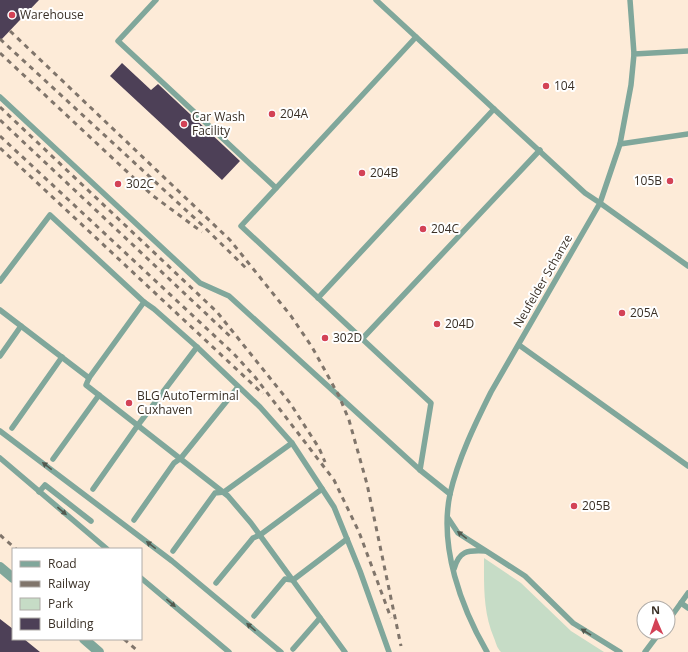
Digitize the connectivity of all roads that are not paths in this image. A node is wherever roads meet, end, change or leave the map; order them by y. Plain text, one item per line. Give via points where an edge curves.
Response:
1 (156, 0) edge
2 (376, 0) edge
3 (630, 0) edge
4 (416, 37) junction
5 (688, 51) edge
6 (634, 54) junction
7 (0, 96) edge
8 (494, 109) junction
9 (688, 134) edge
10 (620, 144) junction
11 (540, 150) junction
12 (276, 188) junction
13 (600, 203) junction
14 (688, 266) edge
15 (0, 281) edge
16 (318, 298) junction
17 (144, 302) junction
18 (0, 310) edge
19 (21, 326) junction
20 (362, 339) junction
21 (519, 345) junction
22 (197, 348) junction
23 (0, 356) edge
24 (62, 357) junction
25 (88, 378) junction
26 (238, 387) junction
27 (99, 395) junction
28 (138, 425) junction
29 (12, 428) dead end
30 (0, 431) edge
31 (292, 444) junction
32 (0, 458) edge
33 (180, 458) junction
34 (53, 459) dead end
35 (688, 466) edge
36 (420, 470) junction
37 (93, 489) dead end
38 (322, 489) junction
39 (39, 492) junction
40 (224, 492) junction
41 (450, 494) junction
42 (448, 518) junction
43 (134, 520) dead end
44 (91, 521) dead end
45 (260, 535) junction
46 (347, 539) junction
47 (106, 548) edge
48 (173, 551) dead end
49 (485, 551) junction
50 (0, 566) edge
51 (453, 572) junction
52 (12, 577) edge
53 (142, 579) edge
54 (292, 580) junction
55 (216, 583) dead end
56 (688, 593) edge
57 (681, 603) junction
58 (688, 608) edge
59 (676, 610) edge
60 (254, 616) dead end
61 (320, 618) junction
62 (85, 640) edge
63 (654, 640) edge
64 (294, 649) dead end
65 (99, 652) edge
66 (229, 652) edge
67 (281, 652) edge
68 (345, 652) edge
69 (389, 652) edge
70 (487, 652) edge
71 (620, 652) edge
72 (645, 652) edge

1 - 12 lane via 118,41
2 - 4 lane
3 - 6 lane, Neufelder Schanze
4 - 8 lane
4 - 12 lane
5 - 6 lane
6 - 10 lane, Neufelder Schanze
7 - 36 lane via 200,283 229,296
8 - 11 lane
8 - 16 lane
9 - 10 lane
10 - 13 lane, Neufelder Schanze
11 - 13 lane via 585,193
11 - 20 lane
12 - 16 lane via 241,226
13 - 14 lane
13 - 21 lane, Neufelder Schanze
15 - 17 lane via 50,215
16 - 20 lane
17 - 22 lane
17 - 25 lane
18 - 19 lane
19 - 23 lane
19 - 24 lane
20 - 36 lane via 431,403
21 - 35 lane
21 - 41 lane, Neufelder Schanze via 475,423
22 - 26 lane
22 - 28 lane
24 - 25 lane
24 - 29 lane
25 - 27 lane via 86,385
26 - 31 lane via 260,407
26 - 33 lane
27 - 28 lane
27 - 34 lane
28 - 33 lane
28 - 37 lane
67 -> 30 lane via 172,561
31 - 38 lane
31 - 40 lane
32 - 39 lane
33 - 40 lane
33 - 43 lane
36 - 41 lane
38 - 45 lane
38 - 46 lane via 334,507
39 - 44 lane via 45,485
39 -> 47 lane
40 - 45 lane
40 - 48 lane via 215,493
41 - 42 lane, Neufelder Schanze
49 -> 42 lane via 458,533
42 - 51 lane, Neufelder Schanze
45 - 54 lane
45 - 55 lane via 253,538
46 - 54 lane
46 - 69 lane
49 - 51 lane via 471,550 462,554 456,561
71 -> 49 lane via 573,623 525,576
50 - 52 street
51 - 70 lane, Neufelder Schanze via 473,627
53 -> 66 lane
54 - 60 lane via 285,579
54 - 61 lane
56 - 57 lane
57 - 58 lane
57 - 59 lane
61 - 64 lane
61 - 68 lane
62 - 65 street
63 - 72 lane

